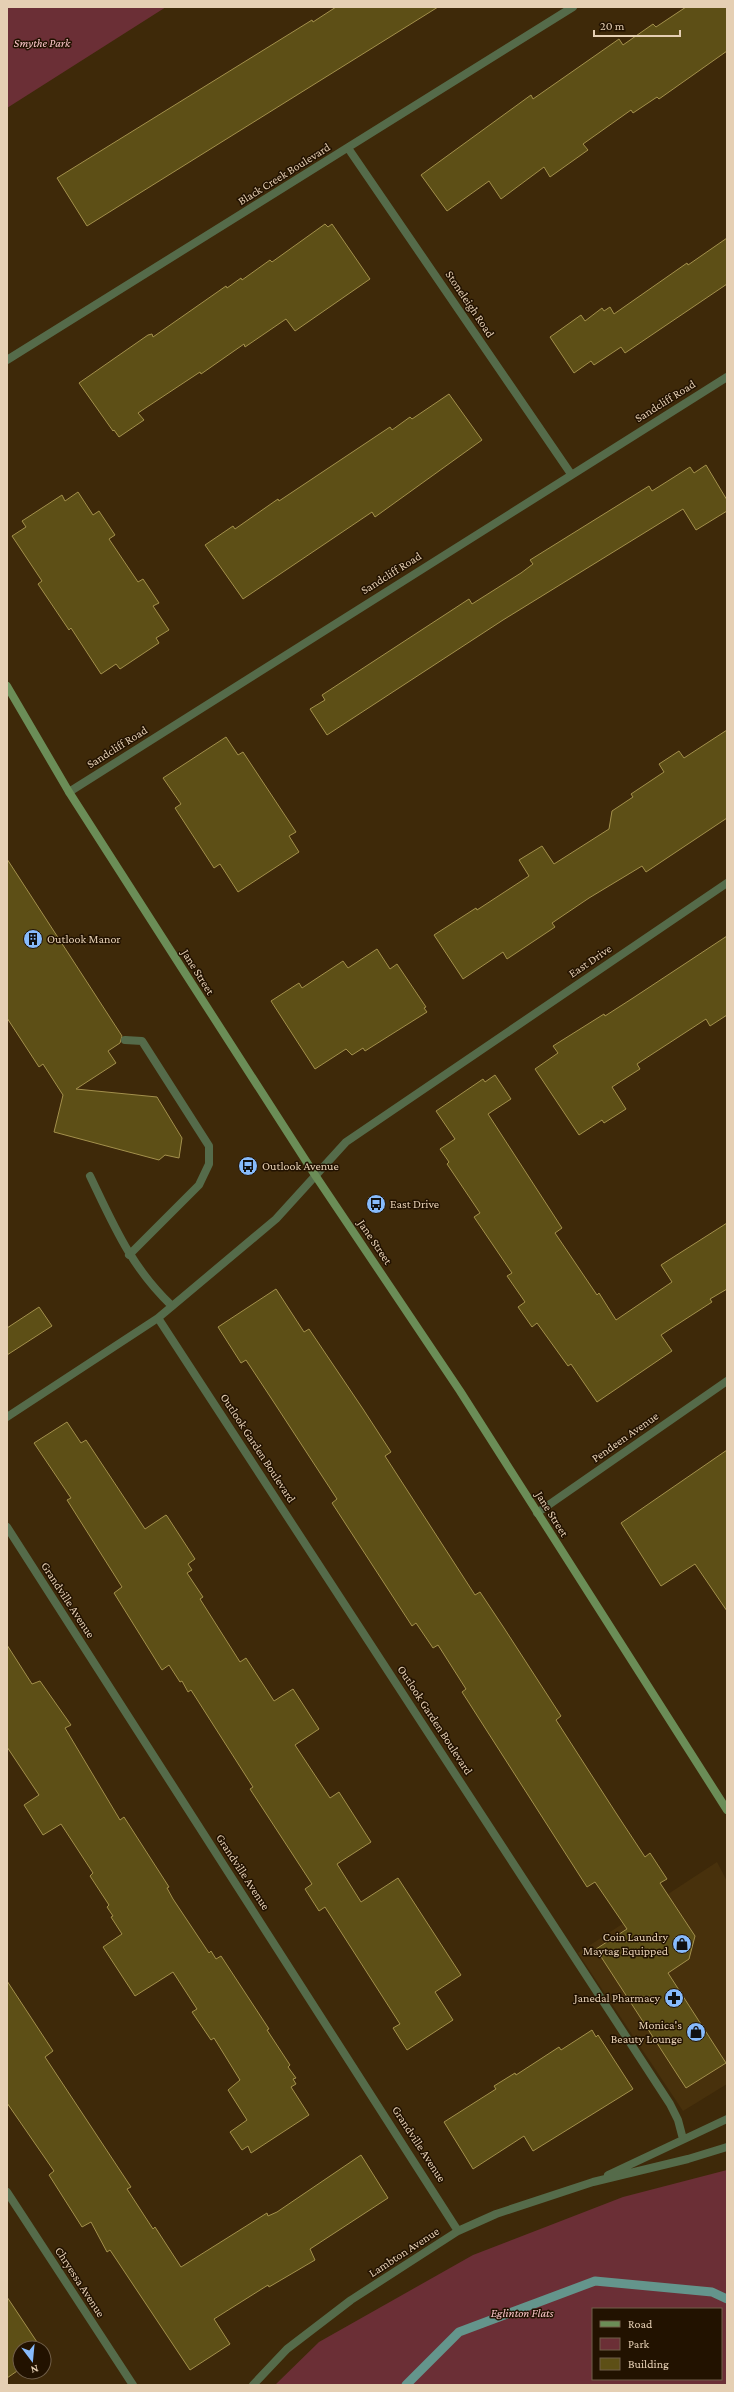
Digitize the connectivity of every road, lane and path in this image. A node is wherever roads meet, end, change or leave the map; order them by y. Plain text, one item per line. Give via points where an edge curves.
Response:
1 (572, 7) edge
2 (348, 148) junction
3 (7, 360) edge
4 (727, 377) edge
5 (571, 474) junction
6 (7, 686) edge
7 (69, 792) junction
8 (727, 883) edge
9 (125, 1040) dead end
10 (315, 1175) junction
11 (90, 1176) dead end
12 (129, 1255) junction
13 (172, 1306) junction
14 (158, 1318) junction
15 (727, 1381) edge
16 (7, 1417) edge
17 (537, 1513) junction
18 (7, 1527) edge
19 (727, 1810) edge
20 (727, 2119) edge
21 (683, 2139) junction
22 (727, 2147) edge
23 (594, 2182) junction
24 (7, 2192) edge
25 (458, 2231) junction
26 (133, 2385) edge
27 (253, 2385) edge

1 - 2 street, Black Creek Boulevard
2 - 3 street, Black Creek Boulevard
2 - 5 street, Stoneleigh Road
4 - 5 street, Sandcliff Road
5 - 7 street, Sandcliff Road
6 - 7 main road, Jane Street
7 - 10 main road, Jane Street
8 - 10 street, East Drive via 346,1142
9 - 12 street via 142,1041 209,1146 209,1164 199,1185
10 - 13 street via 276,1219
10 - 17 main road, Jane Street via 460,1390
11 - 12 street
12 - 13 street via 154,1288
13 - 14 street
14 - 16 street
14 - 21 street, Outlook Garden Boulevard via 670,2104
15 - 17 street, Pendeen Avenue
17 - 19 main road, Jane Street
18 - 25 street, Grandville Avenue
20 - 21 street, Lambton Avenue
21 - 23 street, Lambton Avenue
22 - 23 street, Lambton Avenue
23 - 25 street, Lambton Avenue via 496,2214
24 - 26 street, Chryessa Avenue
25 - 27 street, Lambton Avenue via 351,2300 287,2349

